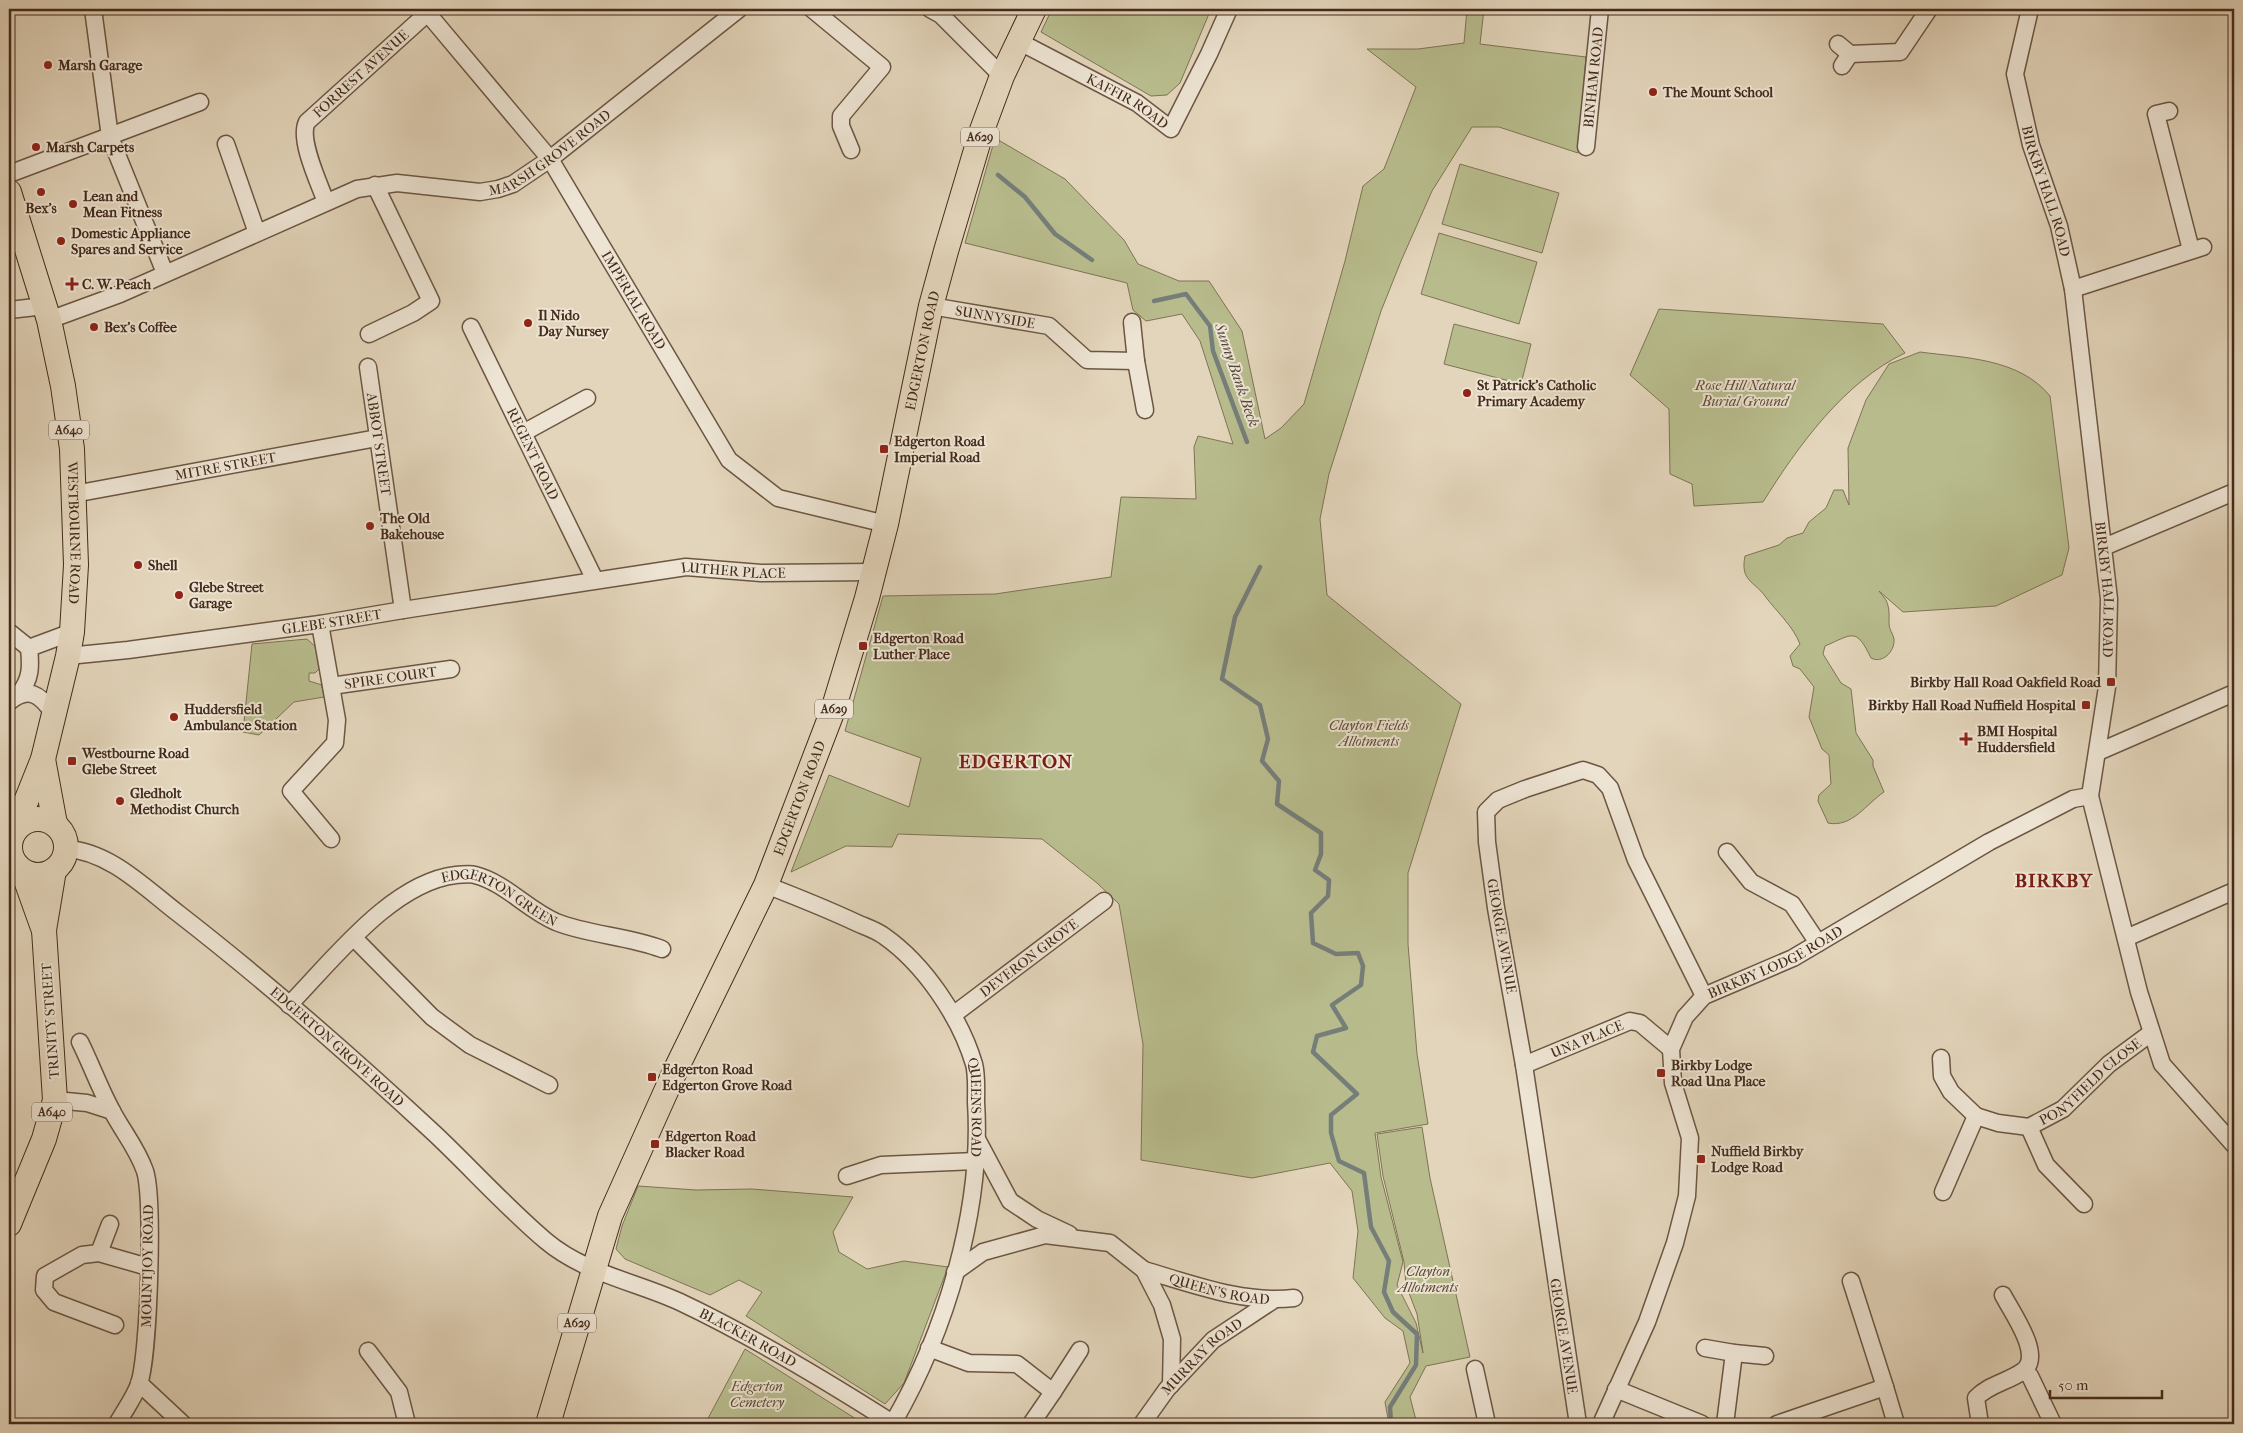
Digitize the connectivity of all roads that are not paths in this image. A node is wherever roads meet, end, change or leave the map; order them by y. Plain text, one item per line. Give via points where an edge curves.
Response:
1 (93, 9) edge
2 (740, 9) edge
3 (812, 9) edge
4 (930, 9) edge
5 (1034, 9) edge
6 (1229, 9) edge
7 (1600, 9) edge
8 (1929, 9) edge
9 (2030, 9) edge
10 (428, 10) edge
11 (1018, 41) junction
12 (1843, 54) dead end
13 (1002, 76) junction
14 (200, 102) dead end
15 (2156, 114) dead end
16 (110, 137) junction
17 (226, 144) dead end
18 (1586, 146) dead end
19 (851, 150) dead end
20 (550, 159) junction
21 (9, 174) edge
22 (375, 185) junction
23 (9, 192) edge
24 (326, 202) junction
25 (257, 233) junction
26 (165, 273) junction
27 (2072, 289) junction
28 (931, 306) junction
29 (9, 310) edge
30 (47, 312) junction
31 (1132, 322) dead end
32 (471, 326) dead end
33 (369, 334) dead end
34 (1136, 361) junction
35 (368, 366) dead end
36 (587, 398) dead end
37 (1146, 410) dead end
38 (523, 433) junction
39 (377, 438) junction
40 (2234, 492) edge
41 (74, 494) junction
42 (886, 524) junction
43 (2104, 547) junction
44 (874, 572) junction
45 (595, 580) junction
46 (403, 610) junction
47 (320, 624) junction
48 (9, 632) edge
49 (72, 632) junction
50 (28, 648) junction
51 (68, 656) junction
52 (451, 669) dead end
53 (331, 686) junction
54 (2234, 693) edge
55 (14, 698) edge
56 (53, 713) junction
57 (2098, 752) junction
58 (44, 759) junction
59 (2090, 796) junction
60 (55, 824) junction
61 (11, 836) edge
62 (331, 840) dead end
63 (66, 849) junction
64 (1727, 852) dead end
65 (54, 870) junction
66 (23, 872) junction
67 (766, 885) junction
68 (2234, 890) edge
69 (1104, 900) dead end
70 (44, 930) junction
71 (354, 938) junction
72 (2126, 938) junction
73 (1818, 943) junction
74 (662, 949) dead end
75 (1704, 996) junction
76 (289, 1005) junction
77 (952, 1015) junction
78 (2151, 1033) junction
79 (80, 1042) dead end
80 (1671, 1049) junction
81 (1941, 1058) dead end
82 (1524, 1065) junction
83 (549, 1085) dead end
84 (55, 1100) junction
85 (112, 1111) junction
86 (1976, 1116) junction
87 (2029, 1127) junction
88 (2233, 1140) edge
89 (978, 1141) junction
90 (976, 1161) junction
91 (847, 1176) dead end
92 (1943, 1192) dead end
93 (2084, 1204) dead end
94 (9, 1224) edge
95 (110, 1224) dead end
96 (1077, 1238) junction
97 (99, 1253) junction
98 (148, 1267) junction
99 (593, 1269) junction
100 (1144, 1270) junction
101 (955, 1272) junction
102 (1850, 1281) dead end
103 (2003, 1295) dead end
104 (1294, 1298) dead end
105 (1272, 1301) junction
106 (115, 1325) dead end
107 (929, 1348) junction
108 (1705, 1348) dead end
109 (368, 1350) dead end
110 (1080, 1350) dead end
111 (1734, 1353) junction
112 (1765, 1356) dead end
113 (1475, 1369) dead end
114 (2024, 1370) junction
115 (139, 1384) junction
116 (1171, 1385) junction
117 (1885, 1387) junction
118 (1616, 1389) junction
119 (1053, 1392) junction
120 (117, 1424) edge
121 (183, 1424) edge
122 (407, 1424) edge
123 (548, 1424) edge
124 (893, 1424) edge
125 (1031, 1424) edge
126 (1142, 1424) edge
127 (1487, 1424) edge
128 (1578, 1424) edge
129 (1601, 1424) edge
130 (1702, 1424) edge
131 (1725, 1424) edge
132 (1778, 1424) edge
133 (1896, 1424) edge
134 (1980, 1424) edge
135 (2053, 1424) edge

1 - 16 street
2 - 20 street, MARSH GROVE ROAD
3 - 19 street via 882,67 841,116 841,126
4 - 13 street
5 - 11 highway, A629
6 - 11 street, KAFFIR ROAD via 1171,128 1137,103
7 - 18 street, BINHAM ROAD
8 - 12 street via 1900,52
9 - 27 street, BIRKBY HALL ROAD via 2015,74 2032,145 2059,226
10 - 20 street, IMPERIAL ROAD
10 - 24 street, FORREST AVENUE via 303,129
11 - 13 highway, A629
13 - 28 highway, EDGERTON ROAD / A629 via 982,130
14 - 16 street
15 - 27 street via 2197,248
16 - 21 street
16 - 26 street
17 - 25 street
20 - 22 street, MARSH GROVE ROAD via 513,184 480,192 416,184
20 - 42 street, IMPERIAL ROAD via 729,460 778,498
22 - 24 street, MARSH GROVE ROAD
22 - 33 street via 431,301
23 - 30 highway, WESTBOURNE ROAD / A640
24 - 25 street, MARSH GROVE ROAD
25 - 26 street, MARSH GROVE ROAD
26 - 30 street, MARSH GROVE ROAD via 120,294
27 - 43 street, BIRKBY HALL ROAD via 2095,498
28 - 34 street, SUNNYSIDE via 1049,326 1087,360
28 - 42 highway, EDGERTON ROAD / A629
29 - 30 street, MARSH GROVE ROAD
30 - 41 highway, WESTBOURNE ROAD / A640 via 63,386 72,448
31 - 34 street
32 - 38 street, REGENT ROAD
34 - 37 street
35 - 39 street, ABBOT STREET
36 - 38 street
38 - 45 street, REGENT ROAD
39 - 41 street, MITRE STREET
39 - 46 street, ABBOT STREET
40 - 43 street
41 - 49 highway, WESTBOURNE ROAD / A640 via 76,565
42 - 44 highway, EDGERTON ROAD / A629
43 - 57 street, BIRKBY HALL ROAD via 2109,599 2107,687
44 - 45 street, LUTHER PLACE via 761,573 686,567
44 - 67 highway, EDGERTON ROAD / A629 via 833,710
45 - 46 street, GLEBE STREET
46 - 47 street, GLEBE STREET
47 - 51 street, GLEBE STREET
47 - 53 street, SPIRE COURT
48 - 50 street
49 - 50 street
49 - 51 highway, WESTBOURNE ROAD / A640
50 - 55 street via 31,666 27,683
51 - 56 highway, WESTBOURNE ROAD / A640
52 - 53 street, SPIRE COURT
53 - 62 street, SPIRE COURT via 337,720 335,743 291,791
54 - 57 street
55 - 56 street via 33,693 44,700
56 - 58 highway, WESTBOURNE ROAD / A640
57 - 59 street, BIRKBY HALL ROAD
58 - 60 highway, WESTBOURNE ROAD / A640
58 - 61 highway, WESTBOURNE ROAD / A640
59 - 72 street, BIRKBY HALL ROAD
59 - 73 street, BIRKBY LODGE ROAD via 2073,799 1989,842
60 - 61 highway via 38,818 22,823
60 - 63 highway, A640 via 65,839
61 - 66 highway, A640 via 11,858
63 - 65 highway, A640
63 - 76 street, EDGERTON GROVE ROAD via 96,854 129,876 240,962
64 - 73 street via 1751,882 1792,904
65 - 66 highway via 39,875
65 - 70 highway, TRINITY STREET / A640
66 - 70 highway, TRINITY STREET / A640
67 - 77 street, QUEENS ROAD via 884,935 927,976
67 - 99 highway, EDGERTON ROAD / A629 via 672,1078 610,1216
68 - 72 street
69 - 77 street, DEVERON GROVE
70 - 84 highway, TRINITY STREET / A640
71 - 74 street, EDGERTON GREEN via 394,900 419,886 444,877 473,874 498,883 534,912 558,922
71 - 76 street, EDGERTON GREEN
71 - 83 street via 432,1017 470,1045
72 - 78 street, BIRKBY HALL ROAD
73 - 75 street, BIRKBY LODGE ROAD via 1792,958
75 - 80 street, BIRKBY LODGE ROAD via 1685,1017
75 - 82 street, GEORGE AVENUE via 1636,860 1610,788 1598,775 1583,770 1525,789 1498,800 1486,812 1496,908
76 - 99 street, EDGERTON GROVE ROAD via 434,1134 547,1242
77 - 89 street, QUEENS ROAD via 974,1065
78 - 87 street, PONYFIELD CLOSE via 2109,1064 2063,1109
78 - 88 street, BIRKBY HALL ROAD via 2162,1064
79 - 85 street, MOUNTJOY ROAD
80 - 82 street, UNA PLACE via 1640,1023 1630,1022
80 - 118 street, BIRKBY LODGE ROAD via 1673,1083 1690,1138 1687,1196 1676,1243 1647,1322
81 - 86 street, PONYFIELD CLOSE via 1942,1076 1951,1092
82 - 128 street, GEORGE AVENUE
84 - 85 street via 87,1103
84 - 94 highway, TRINITY STREET / A640 via 44,1139
85 - 98 street, MOUNTJOY ROAD via 146,1173
86 - 87 street, PONYFIELD CLOSE
86 - 92 street
87 - 93 street, PONYFIELD CLOSE via 2046,1165
89 - 90 street, QUEENS ROAD
89 - 96 street via 1010,1201 1037,1219
90 - 91 street via 881,1165
90 - 101 street, QUEENS ROAD
95 - 97 street
96 - 100 street via 1110,1243
96 - 101 street via 1045,1235 1016,1242 983,1252
97 - 98 street
97 - 106 street via 82,1255 45,1276 44,1290 54,1302
98 - 115 street, MOUNTJOY ROAD via 144,1358
99 - 123 highway, A629
99 - 124 street, BLACKER ROAD via 679,1302 736,1331
100 - 105 street, QUEEN'S ROAD via 1219,1291
100 - 116 street via 1162,1305 1172,1340
101 - 107 street, QUEENS ROAD
102 - 117 street
103 - 114 street via 2030,1348 2031,1361
104 - 105 street, QUEEN'S ROAD
105 - 116 street, MURRAY ROAD via 1213,1340
107 - 119 street via 969,1364 1017,1364
107 - 124 street, QUEENS ROAD
108 - 111 street
109 - 122 street via 399,1392
110 - 119 street
111 - 112 street
111 - 131 street
113 - 127 street
114 - 134 street via 1984,1390 1976,1398
114 - 135 street
115 - 120 street, MOUNTJOY ROAD
115 - 121 street
116 - 126 street, MURRAY ROAD
117 - 132 street
117 - 133 street
118 - 129 street, BIRKBY LODGE ROAD
118 - 130 street
119 - 125 street

